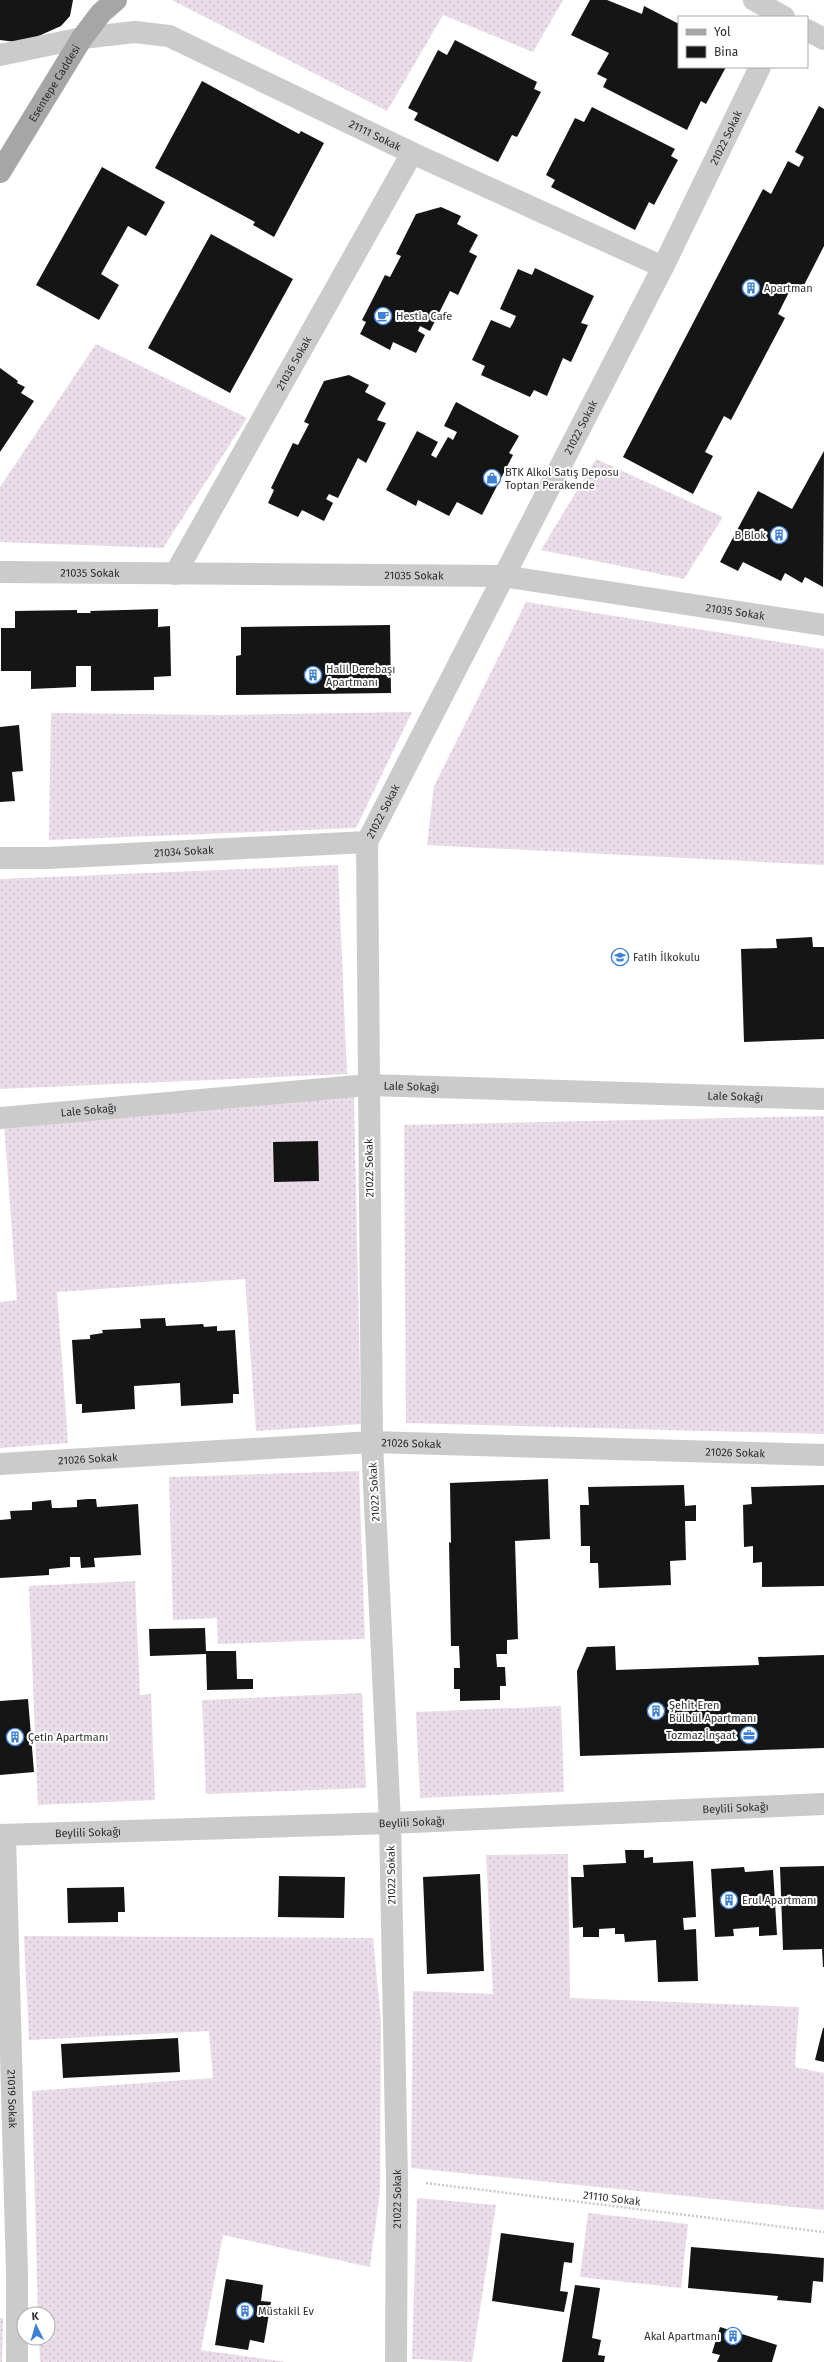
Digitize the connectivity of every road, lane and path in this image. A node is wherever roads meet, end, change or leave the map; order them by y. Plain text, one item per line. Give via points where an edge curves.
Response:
1 (116, 0) edge
2 (754, 0) edge
3 (769, 0) edge
4 (782, 16) edge
5 (783, 16) edge
6 (808, 31) edge
7 (82, 38) junction
8 (824, 39) edge
9 (0, 55) edge
10 (760, 68) edge
11 (412, 152) junction
12 (0, 172) edge
13 (663, 268) junction
14 (0, 572) edge
15 (175, 574) junction
16 (503, 576) junction
17 (824, 624) edge
18 (367, 842) junction
19 (0, 858) edge
20 (368, 1086) junction
21 (824, 1098) edge
22 (0, 1118) edge
23 (372, 1442) junction
24 (824, 1455) edge
25 (0, 1464) edge
26 (824, 1804) edge
27 (390, 1823) junction
28 (3, 1835) edge
29 (397, 2180) junction
30 (824, 2232) edge
31 (17, 2362) edge
32 (396, 2362) edge

1 - 7 main road, Esentepe Caddesi via 101,13
2 - 4 street
3 - 5 street
6 - 8 street
7 - 9 street, 21111 Sokak
7 - 11 street, 21111 Sokak via 135,32 169,36
7 - 12 main road, Esentepe Caddesi
10 - 13 street, 21022 Sokak
11 - 13 street, 21111 Sokak
11 - 15 street, 21036 Sokak
13 - 16 street, 21022 Sokak
14 - 15 street, 21035 Sokak
15 - 16 street, 21035 Sokak
16 - 17 street, 21035 Sokak
16 - 18 street, 21022 Sokak
18 - 19 street, 21034 Sokak via 48,858
18 - 20 street, 21022 Sokak
20 - 21 street, Lale Sokağı
20 - 22 street, Lale Sokağı
20 - 23 street, 21022 Sokak
23 - 24 street, 21026 Sokak
23 - 25 street, 21026 Sokak
23 - 27 street, 21022 Sokak
26 - 27 street, Beylili Sokağı
27 - 28 street, Beylili Sokağı
27 - 29 street, 21022 Sokak
28 - 31 street, 21019 Sokak via 17,2274
29 - 30 path, 21110 Sokak
29 - 32 street, 21022 Sokak

